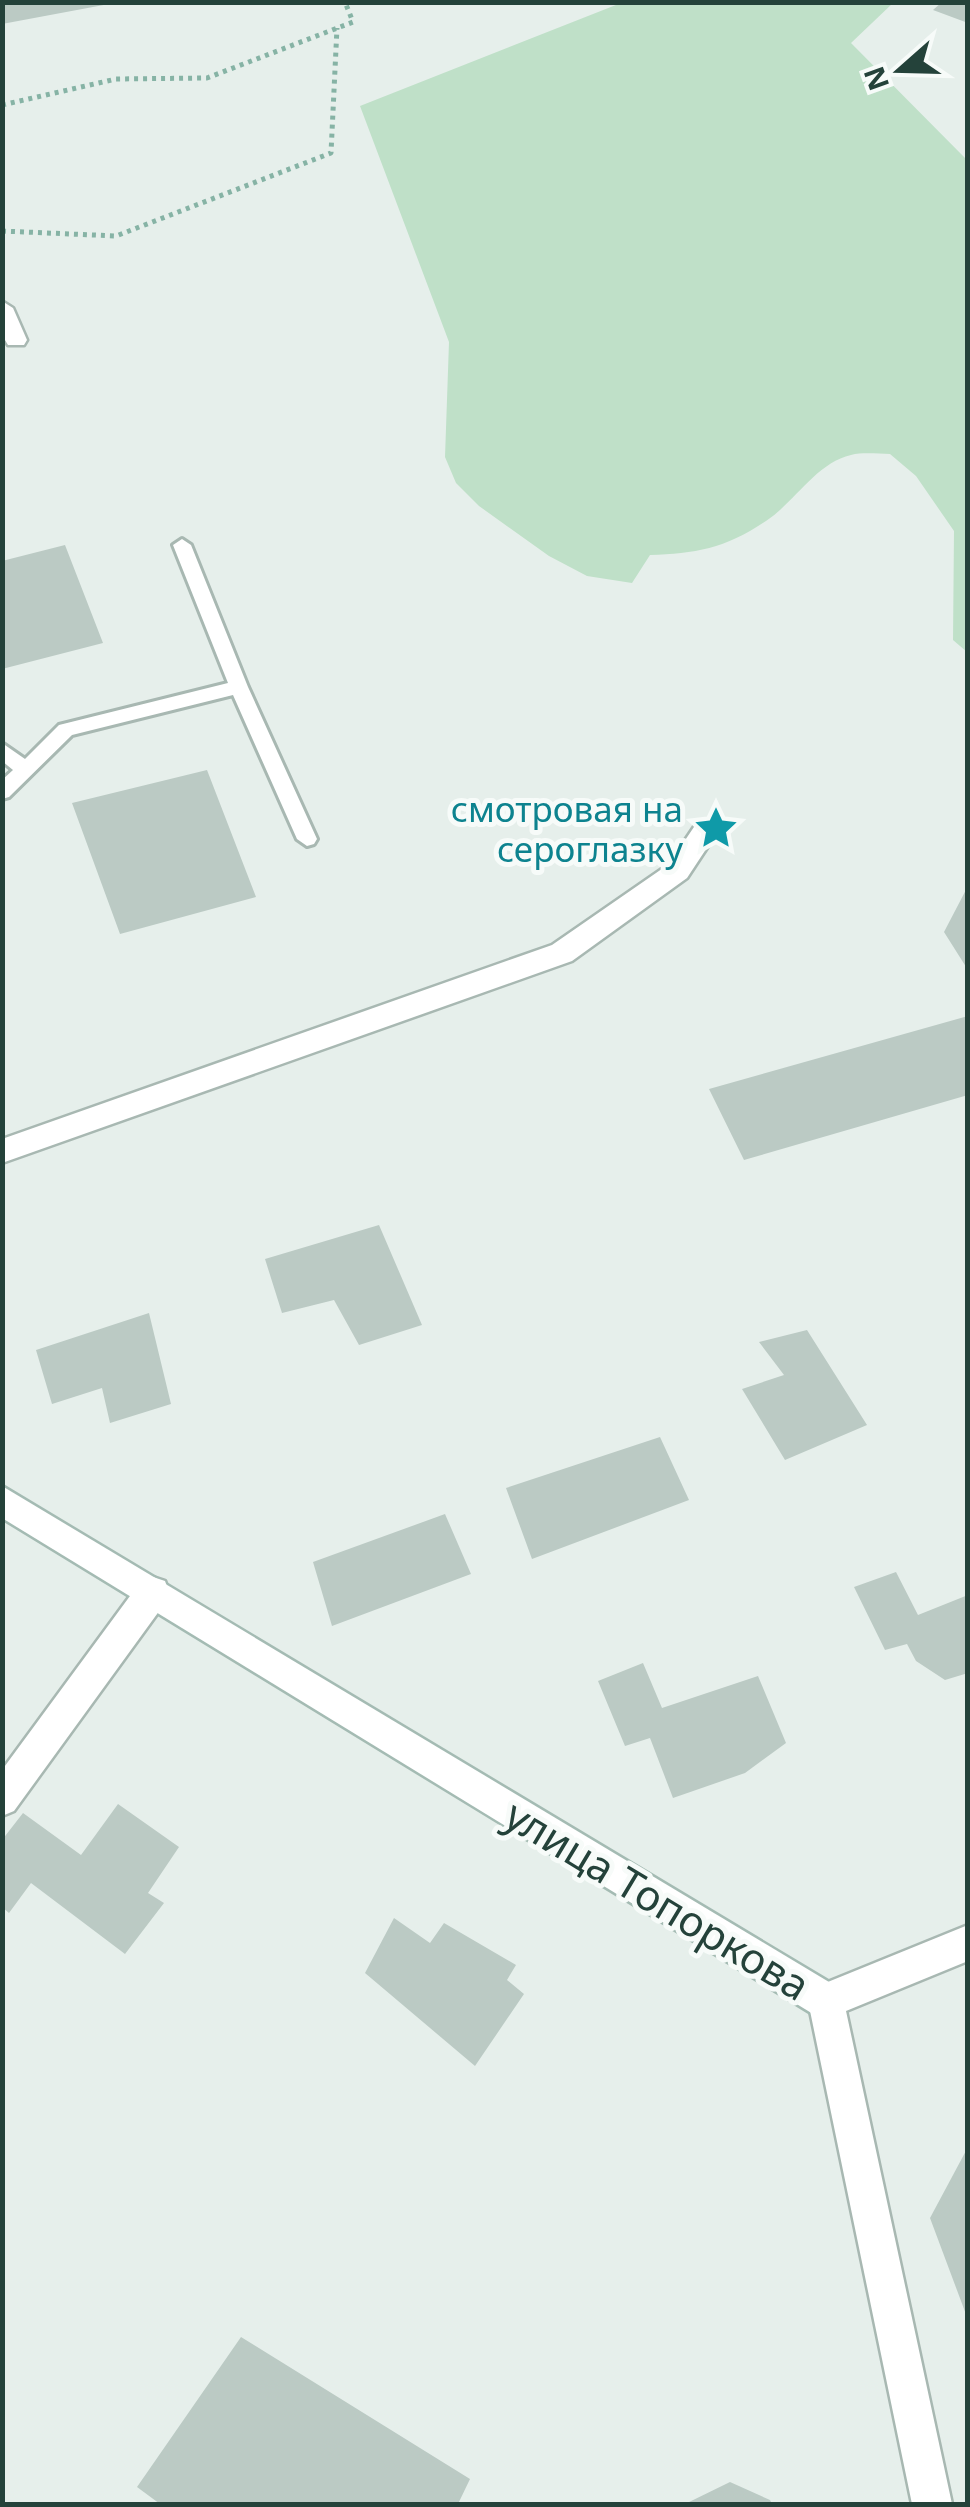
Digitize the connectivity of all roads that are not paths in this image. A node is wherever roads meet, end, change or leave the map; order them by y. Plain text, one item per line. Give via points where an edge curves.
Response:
1 (2, 308) edge
2 (9, 342) edge
3 (182, 546) dead end
4 (240, 687) junction
5 (2, 750) edge
6 (25, 770) junction
7 (2, 792) edge
8 (705, 831) dead end
9 (307, 839) dead end
10 (2, 1151) edge
11 (2, 1500) edge
12 (153, 1592) junction
13 (2, 1799) edge
14 (968, 1943) edge
15 (826, 2000) junction
16 (932, 2504) edge

1 - 2 street
3 - 4 lane
4 - 6 lane via 66,730
4 - 9 lane
5 - 6 lane
6 - 7 lane
8 - 10 street via 678,871 562,953
11 - 12 street, улица Топоркова
12 - 13 street
12 - 15 street, улица Топоркова
14 - 15 street
15 - 16 street, улица Топоркова

